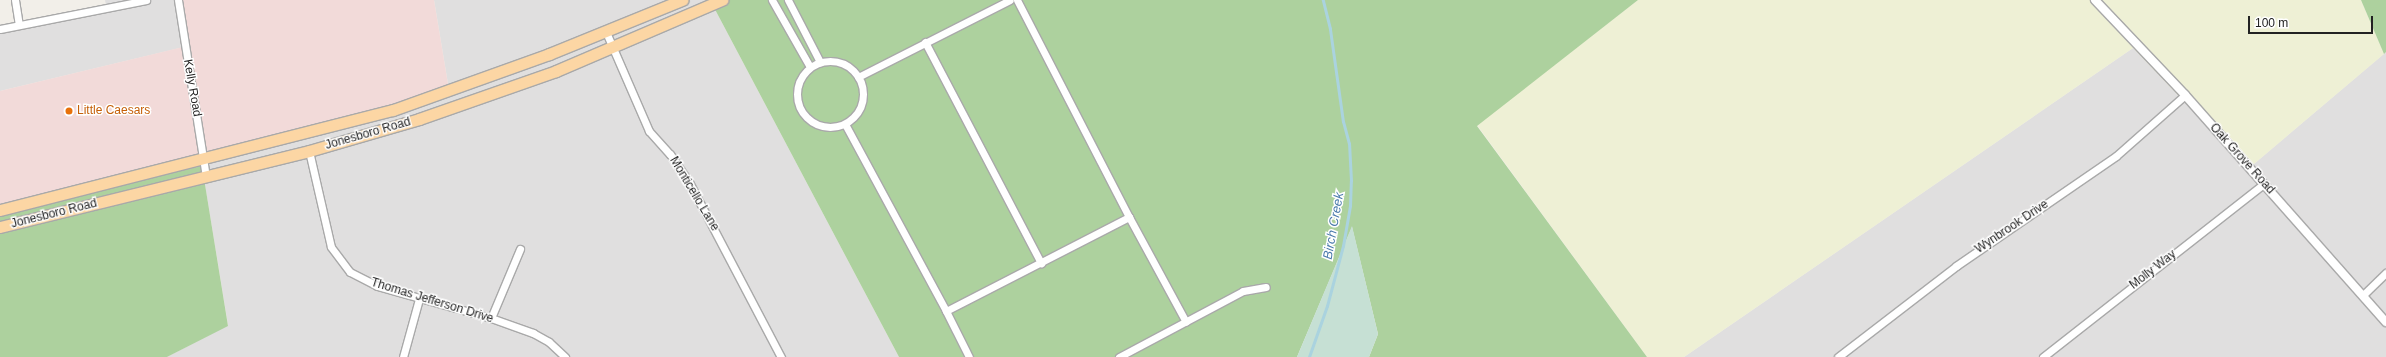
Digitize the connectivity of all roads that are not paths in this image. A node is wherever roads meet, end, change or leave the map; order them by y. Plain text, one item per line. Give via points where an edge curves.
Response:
1 (15, 0) edge
2 (146, 0) edge
3 (178, 0) edge
4 (682, 0) edge
5 (722, 0) edge
6 (772, 0) edge
7 (788, 0) edge
8 (1010, 0) edge
9 (1017, 0) edge
10 (2095, 0) edge
11 (109, 3) edge
12 (19, 24) junction
13 (0, 29) edge
14 (606, 32) junction
15 (925, 42) junction
16 (613, 48) junction
17 (820, 62) junction
18 (810, 67) junction
19 (858, 77) junction
20 (2185, 95) junction
21 (845, 124) junction
22 (309, 151) junction
23 (204, 160) junction
24 (206, 177) junction
25 (2264, 184) junction
26 (0, 210) edge
27 (1129, 217) junction
28 (0, 227) edge
29 (520, 249) dead end
30 (1041, 263) junction
31 (2386, 273) edge
32 (1266, 288) dead end
33 (2363, 295) junction
34 (419, 299) junction
35 (946, 311) junction
36 (492, 318) junction
37 (1186, 322) junction
38 (2386, 322) edge
39 (403, 357) edge
40 (565, 357) edge
41 (781, 357) edge
42 (969, 357) edge
43 (1119, 357) edge
44 (1838, 357) edge
45 (2043, 357) edge

1 - 12 street
2 - 11 street
3 - 23 street, Kelly Road
4 - 14 main road, Jonesboro Road
5 - 16 main road, Jonesboro Road
6 - 18 street
7 - 17 street
8 - 15 street
9 - 27 street
10 - 20 street, Oak Grove Road
11 - 12 street
12 - 13 street
14 - 16 street, Monticello Lane
14 - 23 main road, Jonesboro Road via 393,110
15 - 19 street
15 - 30 street
16 - 22 main road, Jonesboro Road via 419,119
16 - 41 street, Monticello Lane via 650,131 689,182
17 - 18 street
17 - 19 street via 833,61 846,65
18 - 21 street via 797,85 798,101 804,116 823,127
19 - 21 street via 862,92 860,108
20 - 25 street, Oak Grove Road
20 - 44 street, Wynbrook Drive via 2116,156 1956,266
21 - 35 street
22 - 24 main road, Jonesboro Road
22 - 34 street, Thomas Jefferson Drive via 331,247 338,258 360,279
23 - 24 street, Kelly Road
23 - 26 main road, Jonesboro Road
24 - 28 main road, Jonesboro Road
25 - 33 street, Oak Grove Road
25 - 45 street, Molly Way
27 - 30 street
27 - 37 street
29 - 36 street
30 - 35 street
31 - 33 street
32 - 37 street via 1243,291
33 - 38 street, Oak Grove Road
34 - 36 street, Thomas Jefferson Drive
34 - 39 street
35 - 42 street
36 - 40 street, Thomas Jefferson Drive via 533,333 549,342
37 - 43 street

